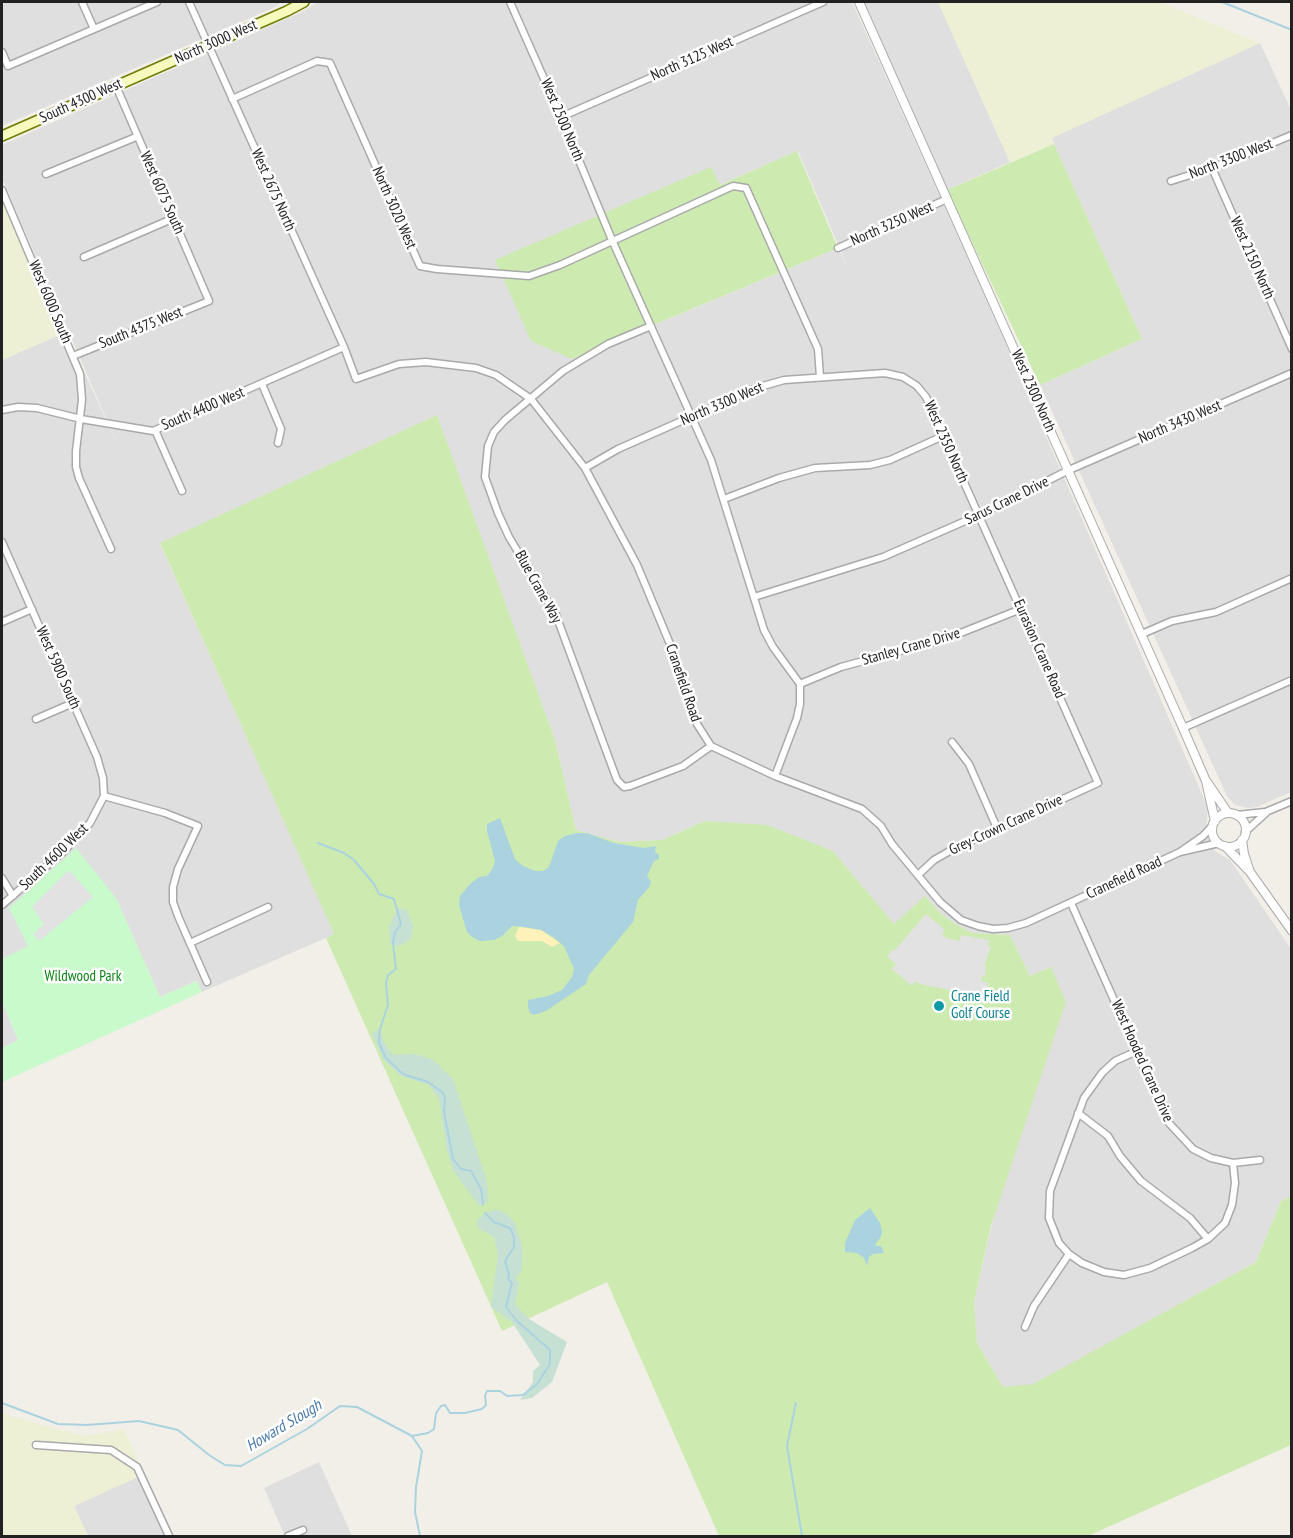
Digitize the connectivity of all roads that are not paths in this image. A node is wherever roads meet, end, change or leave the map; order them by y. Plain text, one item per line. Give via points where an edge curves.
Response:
1 (82, 2) edge
2 (157, 2) edge
3 (189, 2) edge
4 (304, 2) edge
5 (510, 2) edge
6 (823, 2) edge
7 (859, 2) edge
8 (94, 29) junction
9 (208, 45) junction
10 (2, 52) edge
11 (161, 66) joint
12 (116, 86) junction
13 (232, 99) junction
14 (561, 117) junction
15 (1292, 135) edge
16 (2, 136) edge
17 (136, 137) junction
18 (1212, 168) junction
19 (46, 174) dead end
20 (1171, 181) dead end
21 (2, 190) edge
22 (947, 199) junction
23 (174, 218) junction
24 (612, 240) junction
25 (838, 248) dead end
26 (84, 257) dead end
27 (209, 301) joint
28 (651, 326) junction
29 (344, 347) junction
30 (1292, 349) edge
31 (73, 356) junction
32 (1292, 374) edge
33 (820, 377) junction
34 (903, 377) joint
35 (356, 379) joint
36 (262, 384) junction
37 (531, 399) junction
38 (2, 410) edge
39 (692, 417) junction
40 (81, 419) junction
41 (155, 430) junction
42 (944, 436) junction
43 (278, 443) dead end
44 (585, 468) junction
45 (1069, 470) junction
46 (182, 491) dead end
47 (724, 499) junction
48 (979, 515) junction
49 (2, 542) edge
50 (111, 549) dead end
51 (1292, 578) edge
52 (754, 597) junction
53 (32, 609) junction
54 (1021, 609) junction
55 (2, 622) edge
56 (1142, 634) junction
57 (1292, 680) edge
58 (800, 684) junction
59 (73, 703) junction
60 (36, 718) dead end
61 (1183, 728) junction
62 (952, 742) dead end
63 (711, 746) junction
64 (775, 776) junction
65 (1206, 781) junction
66 (1098, 783) joint
67 (104, 796) junction
68 (1292, 801) edge
69 (1268, 812) junction
70 (1228, 813) junction
71 (1237, 815) junction
72 (1214, 823) junction
73 (997, 828) junction
74 (1245, 832) junction
75 (1242, 840) junction
76 (1222, 845) junction
77 (1180, 852) junction
78 (1250, 872) junction
79 (918, 875) junction
80 (2, 879) edge
81 (13, 896) junction
82 (1071, 903) junction
83 (2, 905) edge
84 (268, 907) dead end
85 (1292, 931) edge
86 (190, 943) junction
87 (207, 982) dead end
88 (1137, 1051) junction
89 (1078, 1113) junction
90 (1260, 1161) dead end
91 (1233, 1163) junction
92 (1208, 1239) junction
93 (1068, 1254) junction
94 (1025, 1327) dead end
95 (36, 1445) dead end
96 (303, 1530) dead end
97 (169, 1536) edge
98 (288, 1536) edge

1 - 8 street
2 - 8 street
3 - 9 street, West 2675 North
4 - 9 main road, North 3000 West
5 - 14 street, West 2500 North
6 - 14 street, North 3125 West
7 - 22 street, West 2300 North
8 - 10 street via 8,66
9 - 11 main road, North 3000 West
9 - 13 street, West 2675 North
11 - 12 main road, South 4300 West
12 - 16 main road, South 4300 West
12 - 17 street, West 6075 South
13 - 24 street, North 3020 West via 317,61 330,63 420,266 529,276
13 - 29 street, West 2675 North
14 - 24 street, West 2500 North
15 - 18 street, North 3300 West
17 - 19 street
17 - 23 street, West 6075 South
18 - 20 street, North 3300 West
18 - 30 street, West 2150 North
21 - 31 street, West 6000 South
22 - 25 street, North 3250 West
22 - 45 street, West 2300 North
23 - 26 street
23 - 27 street, West 6075 South
24 - 28 street, West 2500 North
24 - 33 street via 733,186 746,188 818,349
27 - 31 street, South 4375 West
28 - 37 street, Blue Crane Way via 608,344 562,371
28 - 39 street, West 2500 North
29 - 35 street, West 2675 North
29 - 36 street, South 4400 West
31 - 40 street, West 6000 South via 82,387
32 - 45 street, North 3430 West
33 - 34 street, North 3300 West via 885,373
33 - 39 street, North 3300 West via 784,380 756,388
34 - 42 street, West 2350 North via 926,397
35 - 37 street, Cranefield Road via 399,364 426,362 476,368 496,375
36 - 41 street, South 4400 West
36 - 43 street via 281,429
37 - 44 street, Cranefield Road
37 - 63 street, Blue Crane Way via 494,432 488,446 485,477 509,537 556,615 615,776 624,787 683,766
38 - 40 street, South 4400 West via 37,408
39 - 44 street, North 3300 West
39 - 47 street, West 2500 North
40 - 41 street, South 4400 West
40 - 50 street, West 6000 South via 76,466
41 - 46 street
42 - 47 street via 890,460 815,468
42 - 48 street, West 2350 North
44 - 63 street, Cranefield Road via 637,565 697,724
45 - 48 street, Sarus Crane Drive
45 - 56 street, West 2300 North
47 - 52 street, West 2500 North
48 - 52 street, Sarus Crane Drive via 883,557
48 - 54 street, Eurasion Crane Road
49 - 53 street, West 5900 South
51 - 56 street via 1216,612 1172,621
52 - 58 street, West 2500 North via 764,630
53 - 55 street
53 - 59 street, West 5900 South
54 - 58 street, Stanley Crane Drive via 948,638 841,667
54 - 66 street, Eurasion Crane Road
56 - 61 street, West 2300 North
57 - 61 street
58 - 64 street via 798,711
59 - 60 street
59 - 67 street, West 5900 South via 97,757
61 - 65 street, West 2300 North
62 - 73 street via 969,764
63 - 64 street, Cranefield Road
64 - 79 street, Cranefield Road via 862,809 881,826
65 - 70 street
65 - 72 street
66 - 73 street, Grey-Crown Crane Drive
67 - 81 street, South 4600 West via 90,823
67 - 86 street via 198,826 173,887 173,902
68 - 69 street
69 - 71 street
69 - 74 street
70 - 71 street
70 - 72 street
71 - 74 street via 1244,822
72 - 76 street via 1213,835
72 - 77 street, Cranefield Road
73 - 79 street, Grey-Crown Crane Drive via 934,860
74 - 75 street
75 - 76 street via 1234,846
75 - 78 street
76 - 77 street, Cranefield Road
76 - 78 street
77 - 82 street, Cranefield Road
78 - 85 street
79 - 82 street, Cranefield Road via 951,912 978,927 1008,928
80 - 81 street
81 - 83 street, South 4600 West
82 - 88 street, West Hooded Crane Drive
84 - 86 street
86 - 87 street
88 - 89 street via 1101,1073
88 - 91 street, West Hooded Crane Drive via 1168,1122 1180,1138 1211,1158
89 - 92 street via 1108,1136 1141,1181 1190,1218
89 - 93 street via 1048,1202 1053,1231
90 - 91 street, West Hooded Crane Drive
91 - 92 street via 1232,1204 1225,1223
92 - 93 street via 1150,1268 1124,1275 1104,1272
93 - 94 street
95 - 97 street via 111,1450 137,1467
96 - 98 street

